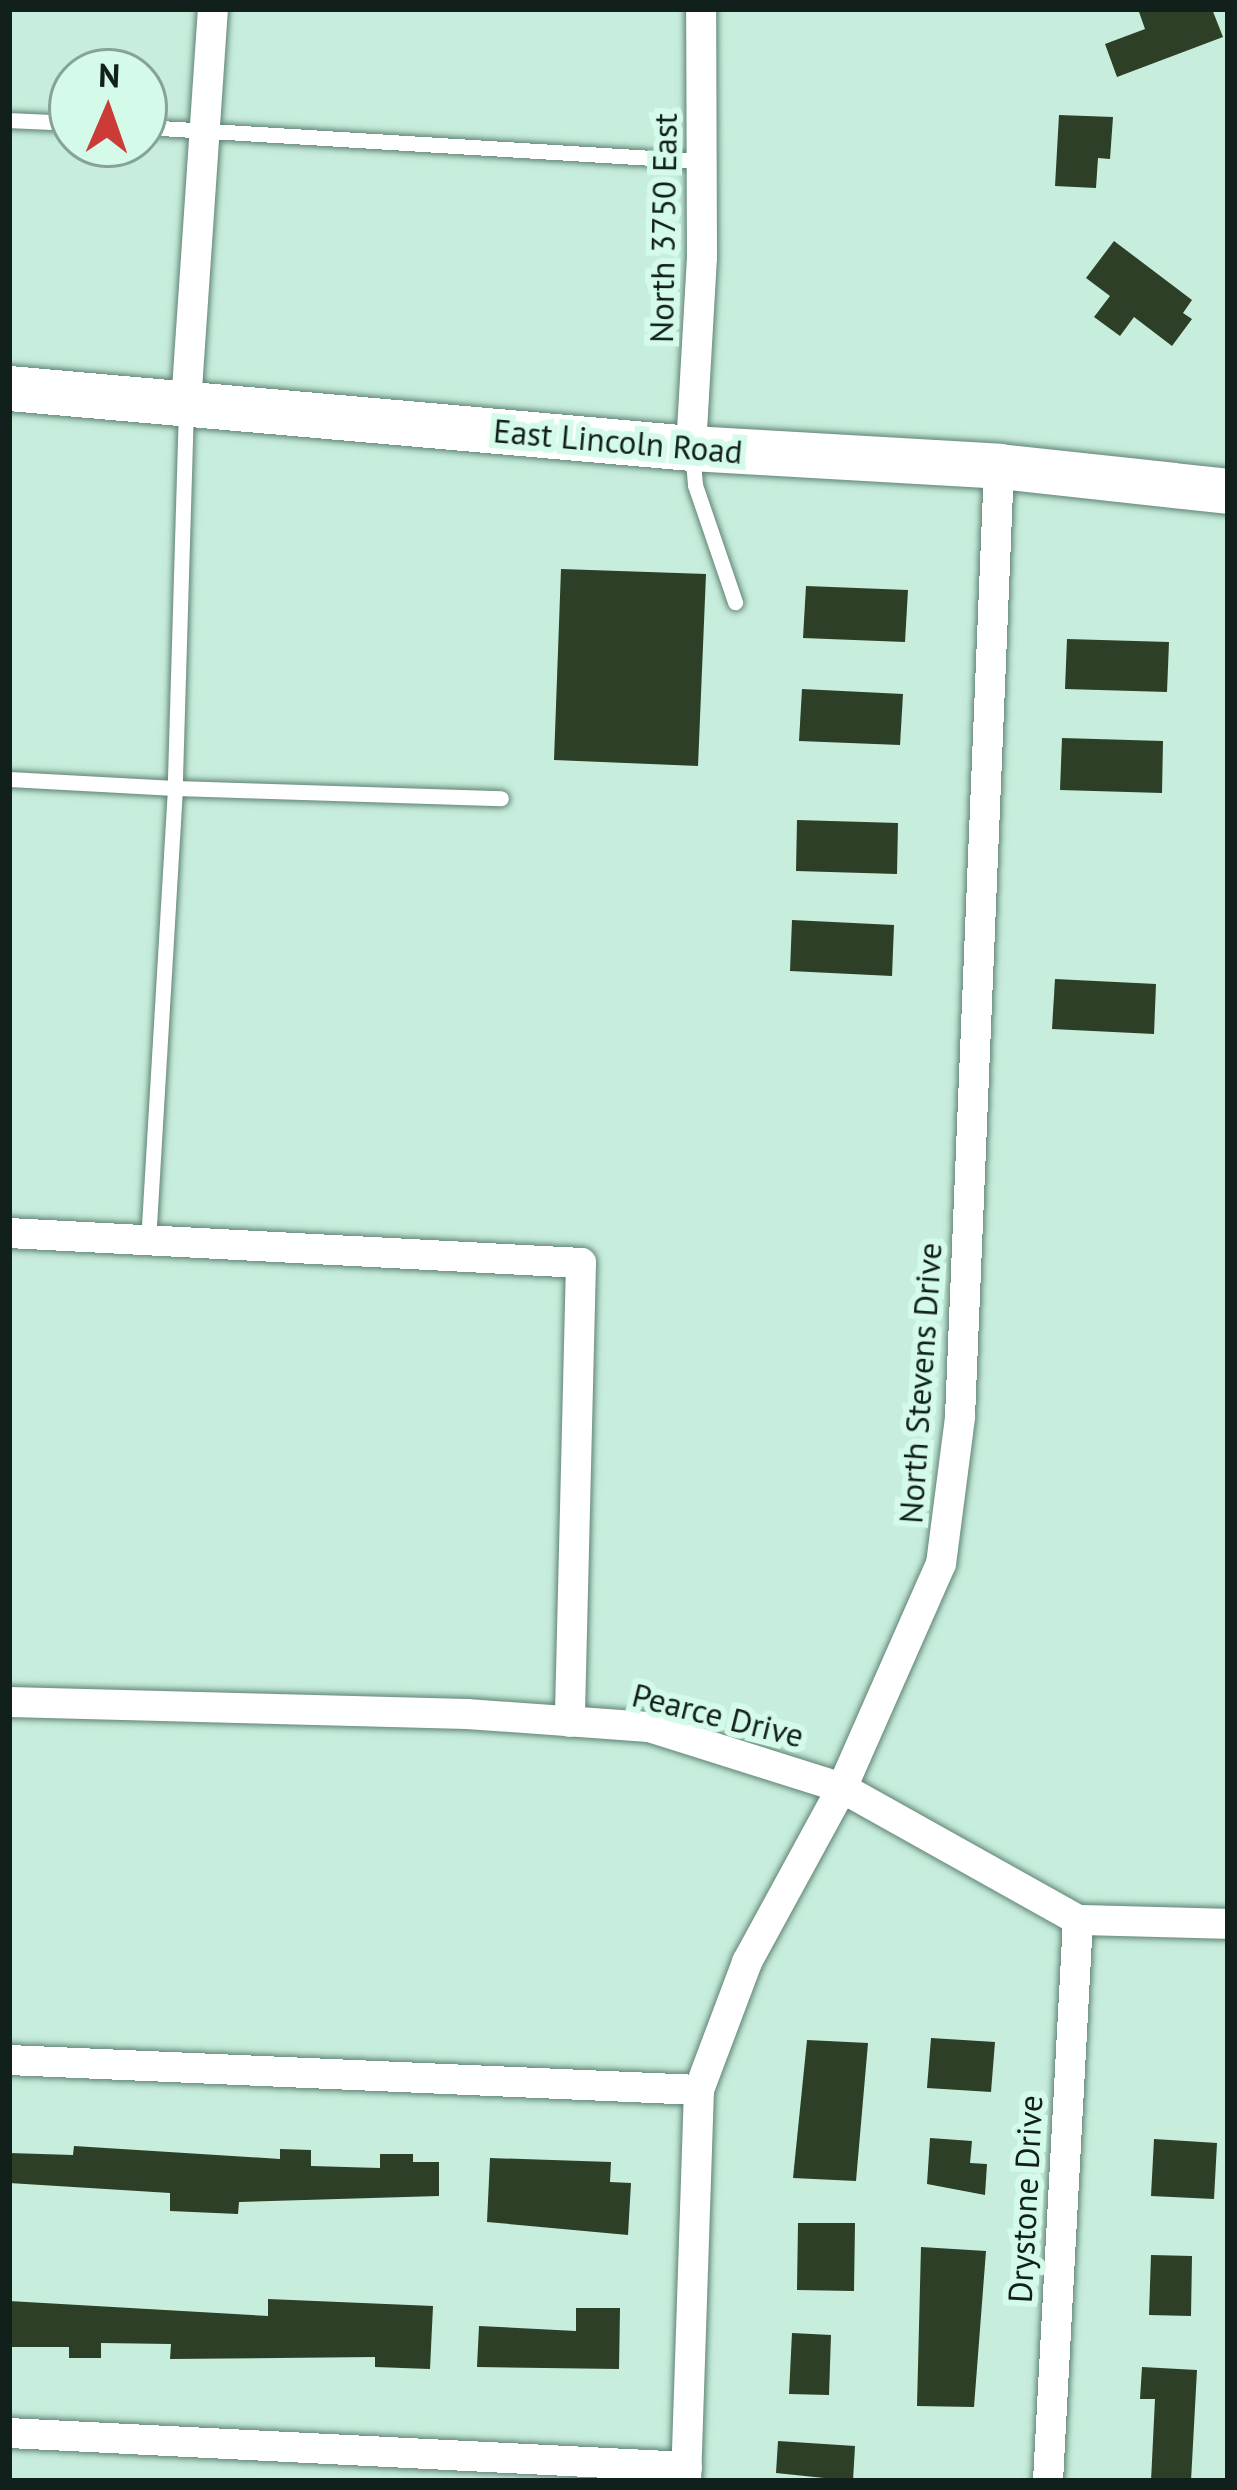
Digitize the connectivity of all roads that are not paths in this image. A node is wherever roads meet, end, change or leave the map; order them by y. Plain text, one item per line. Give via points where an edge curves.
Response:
1 (213, 9) edge
2 (701, 9) edge
3 (9, 120) edge
4 (48, 122) edge
5 (168, 128) edge
6 (208, 130) junction
7 (701, 161) junction
8 (9, 388) edge
9 (186, 404) junction
10 (692, 448) junction
11 (999, 466) junction
12 (1228, 491) edge
13 (735, 602) dead end
14 (9, 778) edge
15 (175, 788) junction
16 (501, 798) dead end
17 (9, 1233) edge
18 (148, 1240) junction
19 (9, 1702) edge
20 (570, 1722) junction
21 (842, 1788) junction
22 (1078, 1920) junction
23 (1228, 1924) edge
24 (9, 2060) edge
25 (699, 2090) junction
26 (9, 2433) edge
27 (686, 2474) edge
28 (1048, 2481) edge

1 - 6 street
2 - 7 street, North 3750 East
3 - 4 lane
5 - 6 lane
6 - 7 lane
6 - 9 street
7 - 10 street, North 3750 East
8 - 9 main road, East Lincoln Road
9 - 10 main road, East Lincoln Road
9 - 15 lane
10 - 11 main road, East Lincoln Road
10 - 13 lane via 695,485
11 - 12 main road, East Lincoln Road
11 - 21 street, North Stevens Drive via 960,1417 941,1564
14 - 15 lane
15 - 16 lane
15 - 18 lane
17 - 18 street
18 - 20 street via 581,1263
19 - 20 street, Pearce Drive
20 - 21 street, Pearce Drive via 649,1727
21 - 22 street, Pearce Drive
21 - 25 street, North Stevens Drive via 747,1962
22 - 23 street, Pearce Drive
22 - 28 street, Drystone Drive
24 - 25 street
25 - 27 street, North Stevens Drive
26 - 27 street

